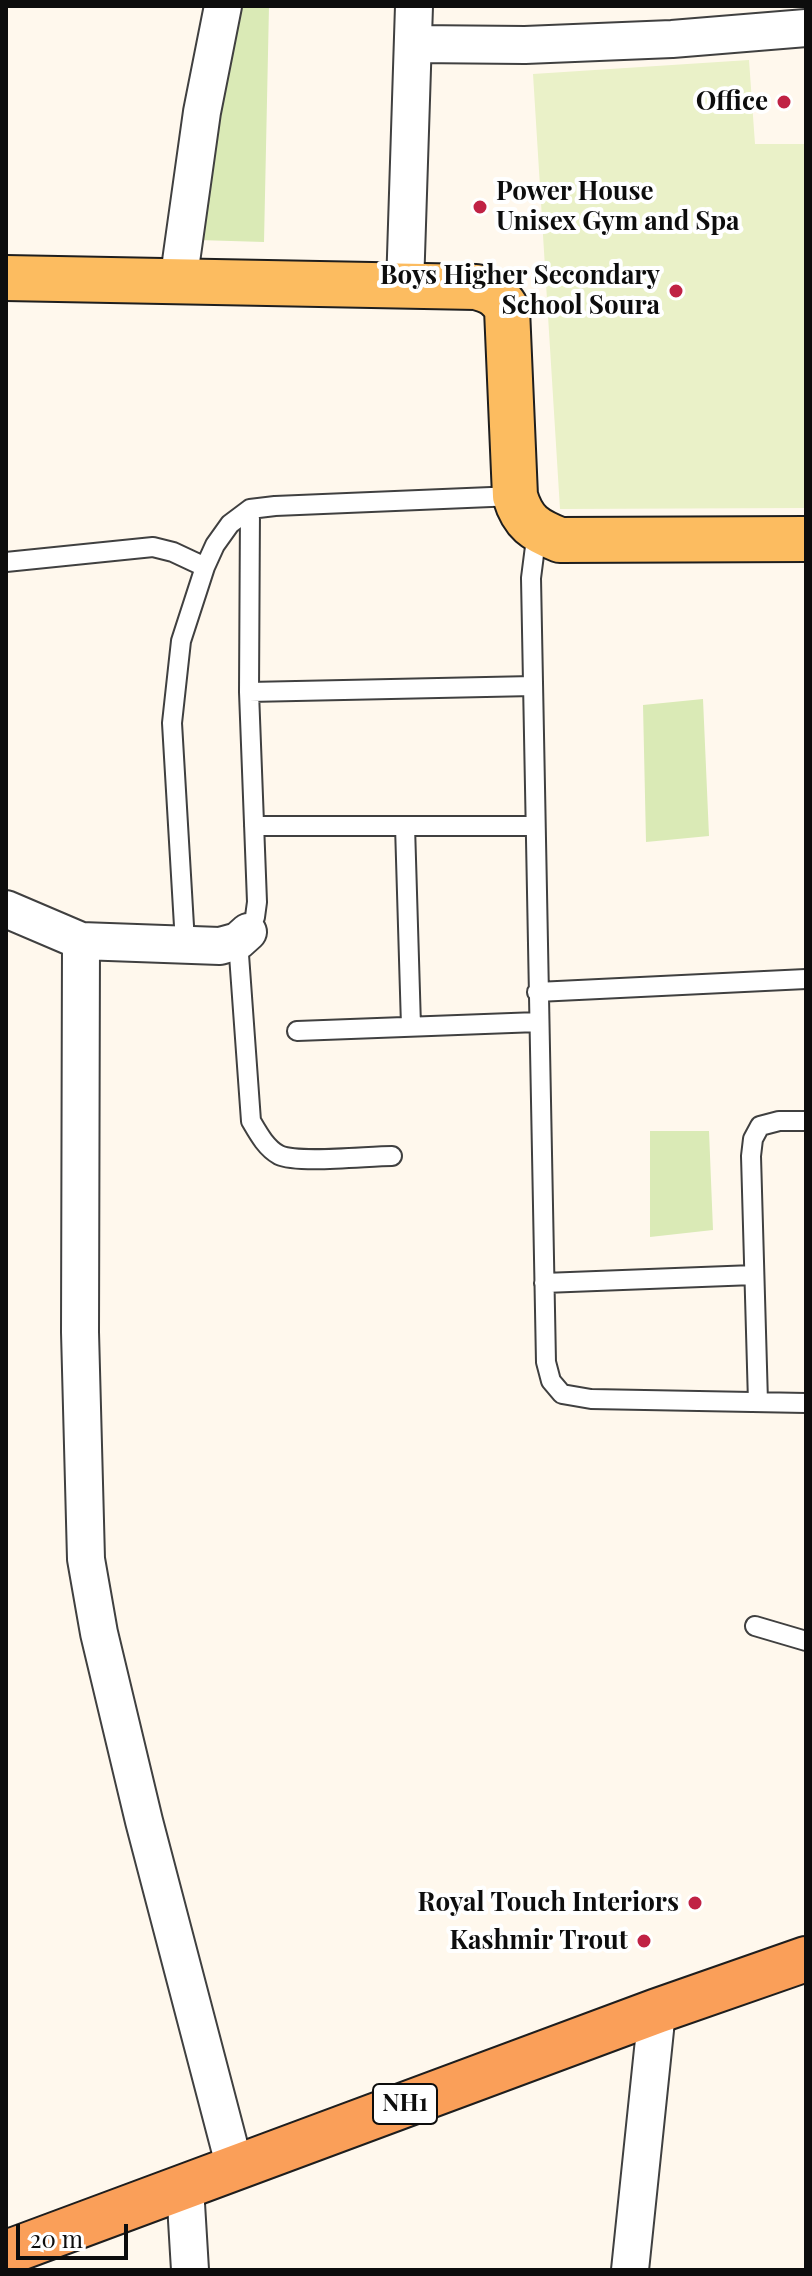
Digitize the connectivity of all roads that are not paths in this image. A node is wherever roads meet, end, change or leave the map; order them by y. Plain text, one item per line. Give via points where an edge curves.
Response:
1 (223, 6) edge
2 (414, 6) edge
3 (803, 21) edge
4 (672, 23) edge
5 (414, 44) junction
6 (6, 278) edge
7 (178, 283) junction
8 (405, 287) junction
9 (250, 509) junction
10 (526, 513) junction
11 (806, 539) edge
12 (6, 562) edge
13 (205, 567) junction
14 (533, 686) junction
15 (249, 692) junction
16 (254, 826) junction
17 (405, 826) junction
18 (535, 826) junction
19 (6, 909) edge
20 (243, 937) junction
21 (81, 941) junction
22 (185, 943) junction
23 (806, 979) edge
24 (537, 992) junction
25 (538, 1022) junction
26 (411, 1026) junction
27 (297, 1031) dead end
28 (806, 1121) edge
29 (392, 1156) dead end
30 (754, 1275) junction
31 (544, 1283) junction
32 (758, 1402) junction
33 (806, 1403) edge
34 (755, 1626) dead end
35 (806, 1641) edge
36 (806, 1959) edge
37 (657, 2011) junction
38 (235, 2168) junction
39 (185, 2187) junction
40 (6, 2253) edge
41 (190, 2270) edge
42 (630, 2270) edge

1 - 7 street
2 - 5 street
3 - 4 street
4 - 5 street via 525,45
5 - 8 street
6 - 7 main road
7 - 8 main road
8 - 10 main road via 476,287 495,293 507,309
9 - 10 lane
9 - 13 lane via 230,524
9 - 15 lane
10 - 11 main road via 560,540
10 - 14 lane
12 - 13 lane via 153,547
13 - 22 lane via 181,641 172,723
14 - 15 lane
14 - 18 lane
15 - 16 lane
16 - 17 lane
16 - 20 lane via 257,902
17 - 18 lane
17 - 26 lane
18 - 24 lane
19 - 21 street
20 - 22 street via 220,946
20 - 29 lane via 251,1121 259,1135 280,1156
21 - 22 street
21 - 38 street via 80,1332 86,1559 144,1821
23 - 24 lane
24 - 25 lane
25 - 26 lane
25 - 31 lane
26 - 27 lane
28 - 30 lane via 760,1126 753,1139
30 - 31 lane
30 - 32 lane
31 - 32 lane via 546,1362 551,1381 562,1394
32 - 33 lane
34 - 35 lane
36 - 37 highway, NH1
37 - 38 highway, NH1
37 - 42 street
38 - 39 highway, NH1
39 - 40 highway, NH1
39 - 41 street

